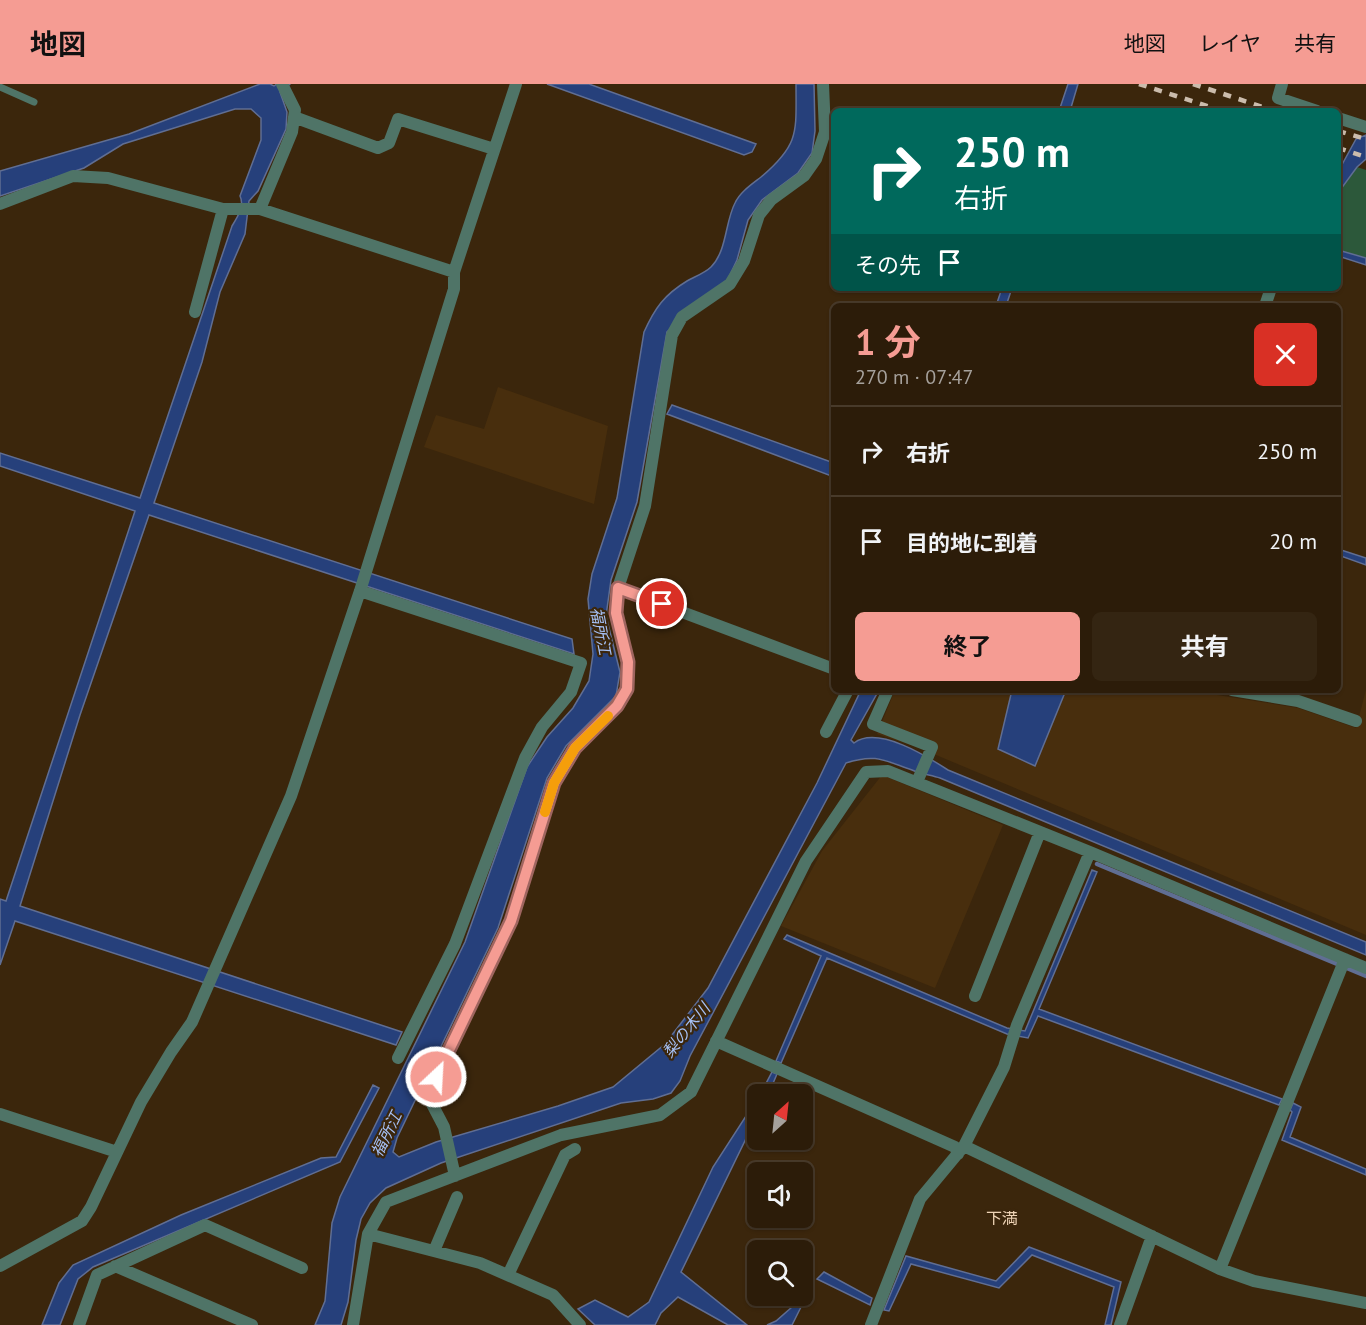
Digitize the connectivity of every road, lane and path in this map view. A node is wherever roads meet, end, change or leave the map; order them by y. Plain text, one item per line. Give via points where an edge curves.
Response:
1 (516, 84) edge
2 (823, 84) edge
3 (1282, 84) edge
4 (3, 88) edge
5 (284, 88) edge
6 (34, 102) dead end
7 (1308, 108) edge
8 (294, 117) junction
9 (1341, 119) edge
10 (1366, 127) edge
11 (494, 150) junction
12 (0, 204) edge
13 (228, 209) junction
14 (257, 209) junction
15 (454, 272) junction
16 (195, 312) dead end
17 (618, 588) junction
18 (360, 591) junction
19 (831, 668) edge
20 (846, 693) edge
21 (886, 693) edge
22 (1250, 693) edge
23 (1356, 721) dead end
24 (826, 732) dead end
25 (916, 782) junction
26 (1040, 832) junction
27 (1090, 852) junction
28 (1345, 959) junction
29 (1366, 968) edge
30 (975, 996) dead end
31 (716, 1041) junction
32 (398, 1058) dead end
33 (0, 1114) edge
34 (575, 1149) dead end
35 (961, 1150) junction
36 (117, 1152) junction
37 (455, 1176) junction
38 (457, 1197) dead end
39 (368, 1234) junction
40 (1152, 1236) junction
41 (434, 1251) junction
42 (0, 1266) edge
43 (115, 1266) junction
44 (302, 1268) dead end
45 (1220, 1269) junction
46 (508, 1275) junction
47 (1366, 1303) edge
48 (79, 1325) edge
49 (252, 1325) edge
50 (353, 1325) edge
51 (580, 1325) edge
52 (872, 1325) edge
53 (1120, 1325) edge

1 - 11 street
2 - 17 street via 825,132 816,159 804,176 771,200 759,215 744,261 730,284 682,317 672,335 645,506
3 - 7 street via 1278,98
4 - 6 lane
5 - 8 street via 295,110
8 - 11 street via 378,148 389,143 398,119
8 - 14 street via 292,132
9 - 10 street
11 - 15 street
12 - 13 street via 73,176 108,178
13 - 14 street
13 - 16 street
14 - 15 street
15 - 18 street via 454,289
17 - 19 street
17 - 37 street via 616,613 628,662 627,689 617,706 575,748 554,783 511,921 436,1077 432,1104 444,1127
18 - 32 street via 581,663 572,692 542,727 525,758 455,944
18 - 36 street via 291,796 192,1022 141,1102
20 - 24 street
21 - 25 street via 873,724 932,747
22 - 23 street via 1298,701
25 - 26 street
25 - 31 street via 888,771 866,772 806,861
26 - 27 street
26 - 30 street
27 - 28 street
27 - 35 street via 1015,1031 1004,1067
28 - 29 street
28 - 45 street
31 - 35 street
31 - 37 street via 691,1092 660,1115 561,1135
33 - 36 street
34 - 46 street via 565,1155
35 - 40 street
35 - 52 street via 920,1199
36 - 42 street via 82,1221
37 - 39 street via 386,1202
38 - 41 street
39 - 41 street
39 - 50 street
40 - 45 street
40 - 53 street
41 - 46 street
43 - 44 street via 205,1225
43 - 48 street via 97,1275
43 - 49 street
45 - 47 street via 1254,1281
46 - 51 street via 553,1295

